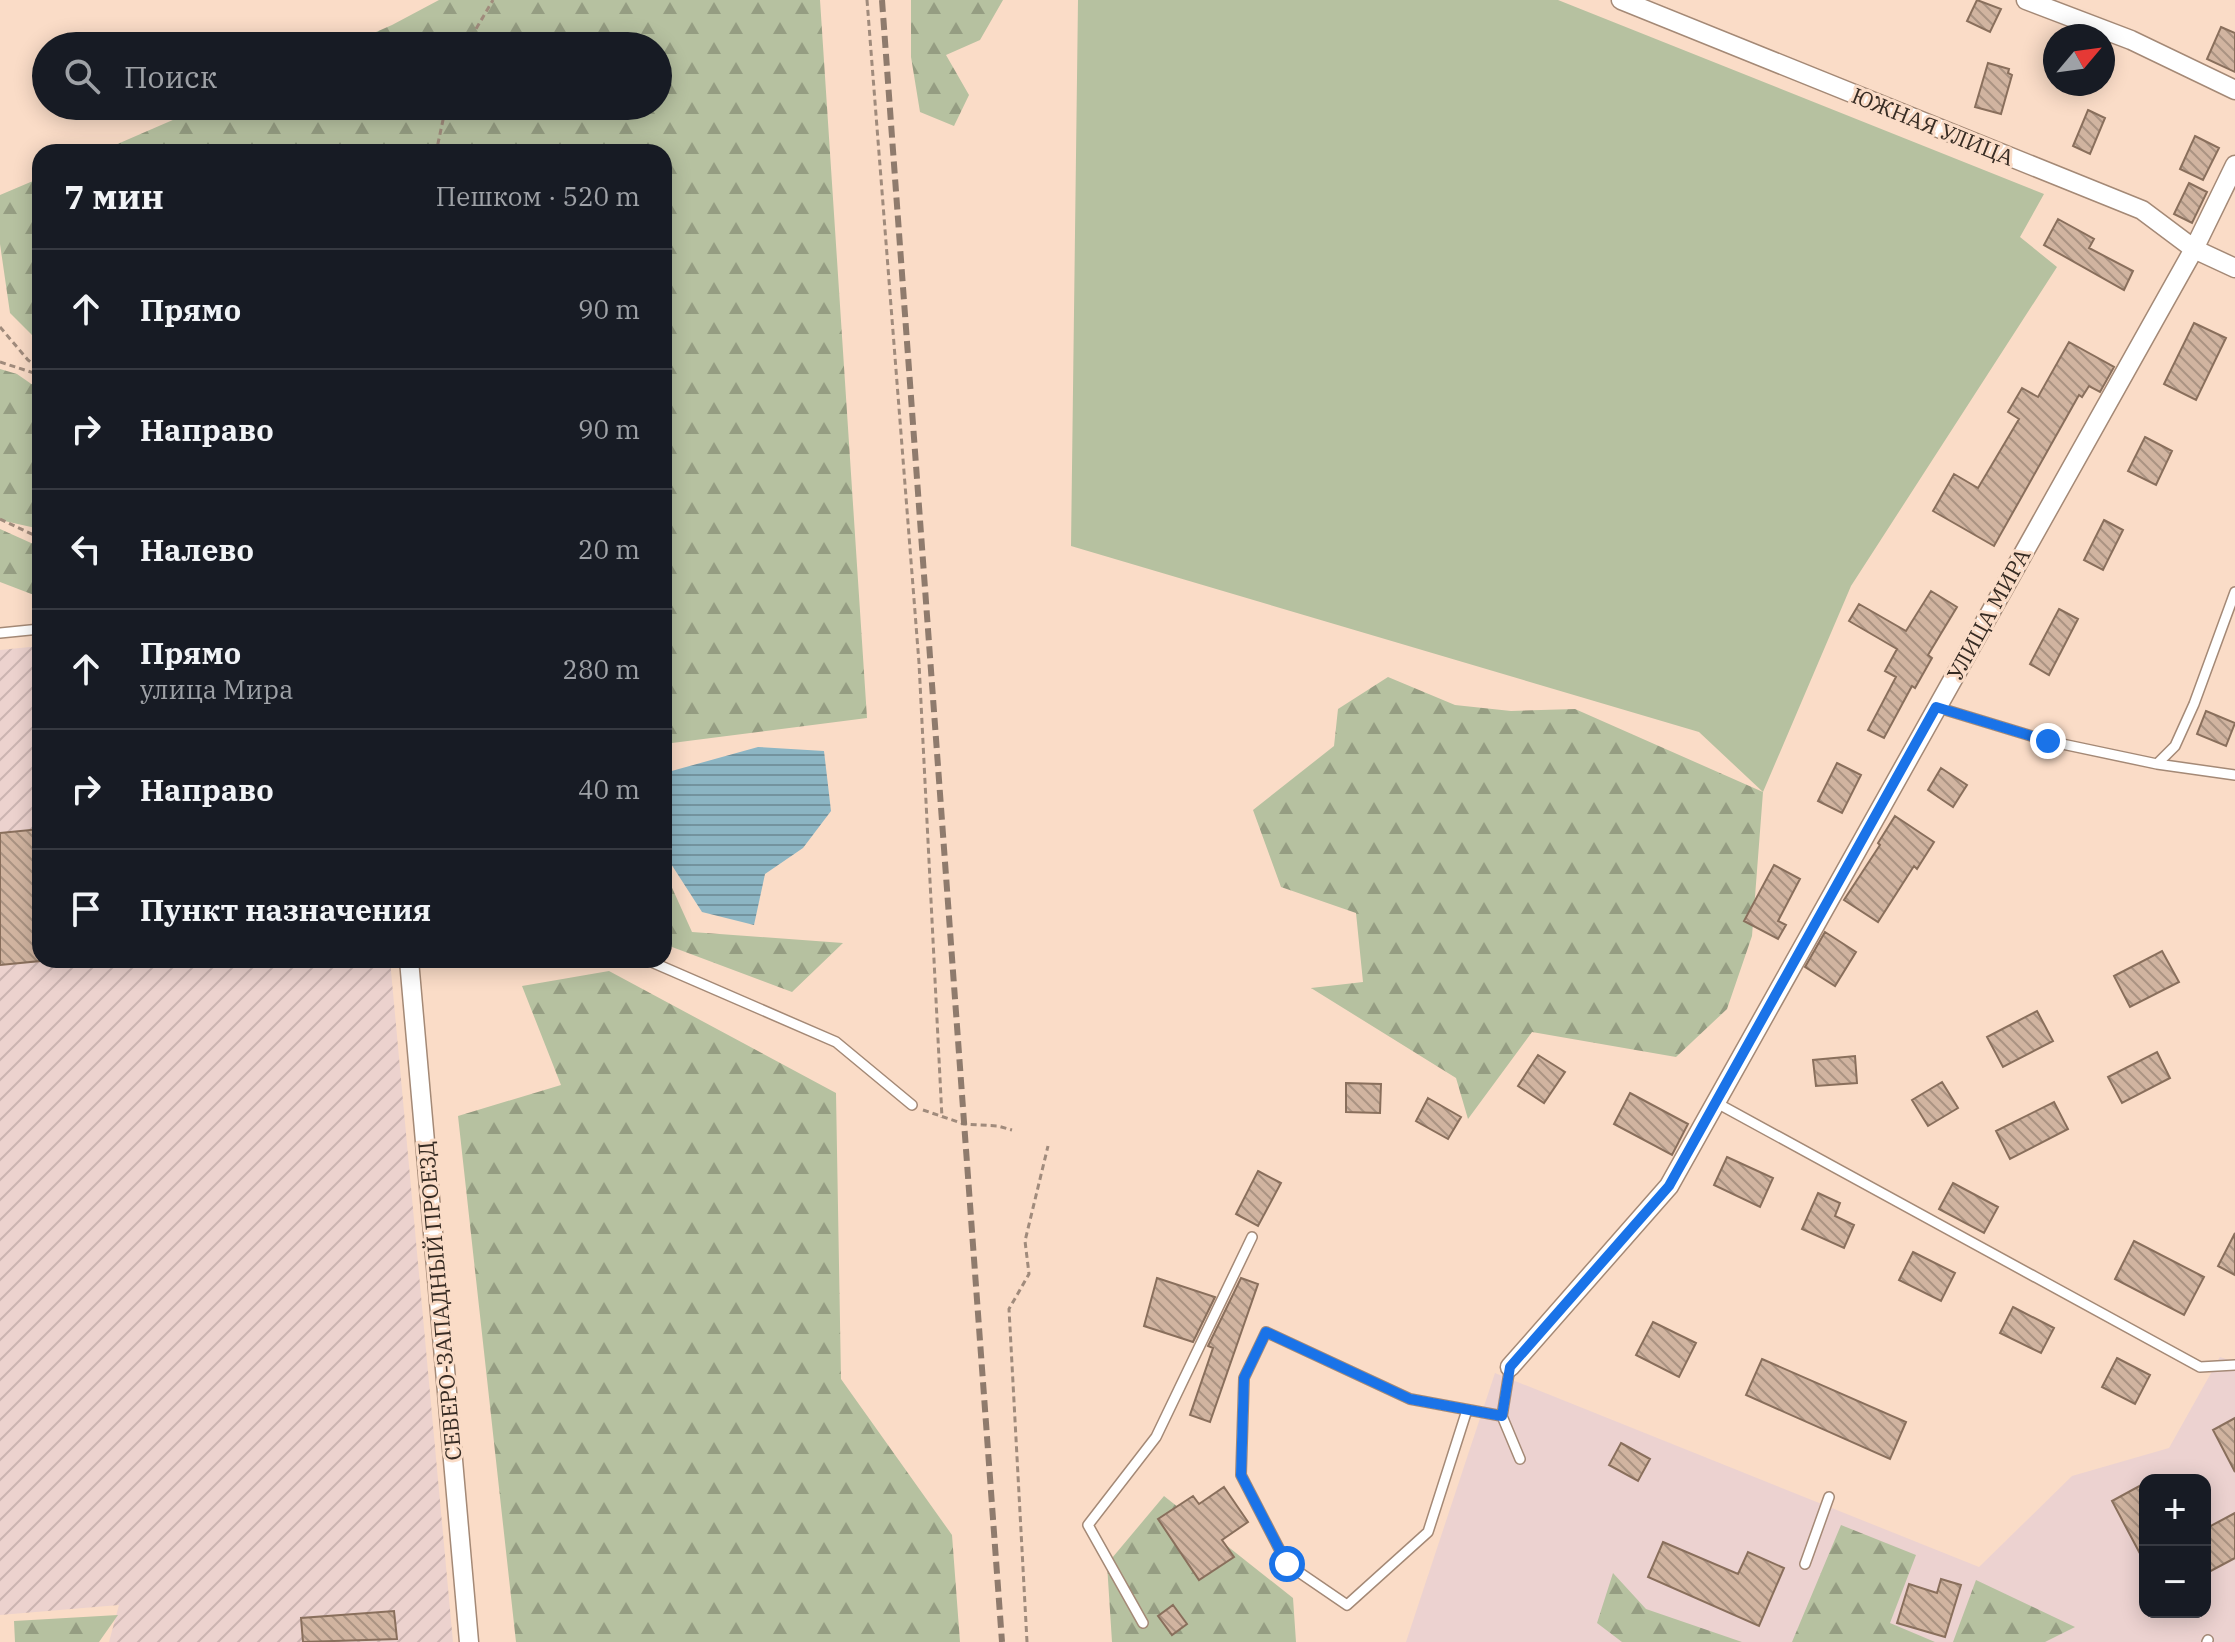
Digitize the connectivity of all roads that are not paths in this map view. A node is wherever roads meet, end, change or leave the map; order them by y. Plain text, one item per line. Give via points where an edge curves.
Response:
1 (1621, 0) edge
2 (2026, 0) edge
3 (2235, 90) edge
4 (2235, 165) edge
5 (2194, 249) junction
6 (2235, 268) edge
7 (2235, 592) edge
8 (32, 630) edge
9 (0, 633) edge
10 (1936, 707) junction
11 (2157, 764) junction
12 (2235, 775) edge
13 (410, 968) edge
14 (665, 968) edge
15 (1715, 1102) junction
16 (912, 1105) road end
17 (1252, 1237) dead end
18 (2235, 1365) edge
19 (1510, 1367) joint
20 (1467, 1410) junction
21 (1502, 1416) junction
22 (1520, 1459) dead end
23 (1829, 1497) dead end
24 (1805, 1564) dead end
25 (1143, 1623) dead end
26 (469, 1642) edge

1 - 5 street, ЮЖНАЯ УЛИЦА via 2142,210
2 - 3 street via 2131,40
4 - 5 street, УЛИЦА МИРА
5 - 6 street, ЮЖНАЯ УЛИЦА
5 - 10 street, УЛИЦА МИРА
7 - 11 lane via 2182,732
8 - 9 lane
10 - 11 lane via 2048,741
10 - 15 street, УЛИЦА МИРА
11 - 12 lane
13 - 26 street, СЕВЕРО-ЗАПАДНЫЙ ПРОЕЗД
14 - 16 lane via 836,1042
15 - 18 lane via 2200,1367
15 - 19 street, УЛИЦА МИРА via 1669,1186
17 - 25 lane via 1156,1437 1088,1525
19 - 21 lane
20 - 20 lane via 1410,1399 1266,1332 1244,1378 1241,1475 1287,1564 1347,1605 1428,1532
20 - 21 lane
21 - 22 lane
23 - 24 lane

